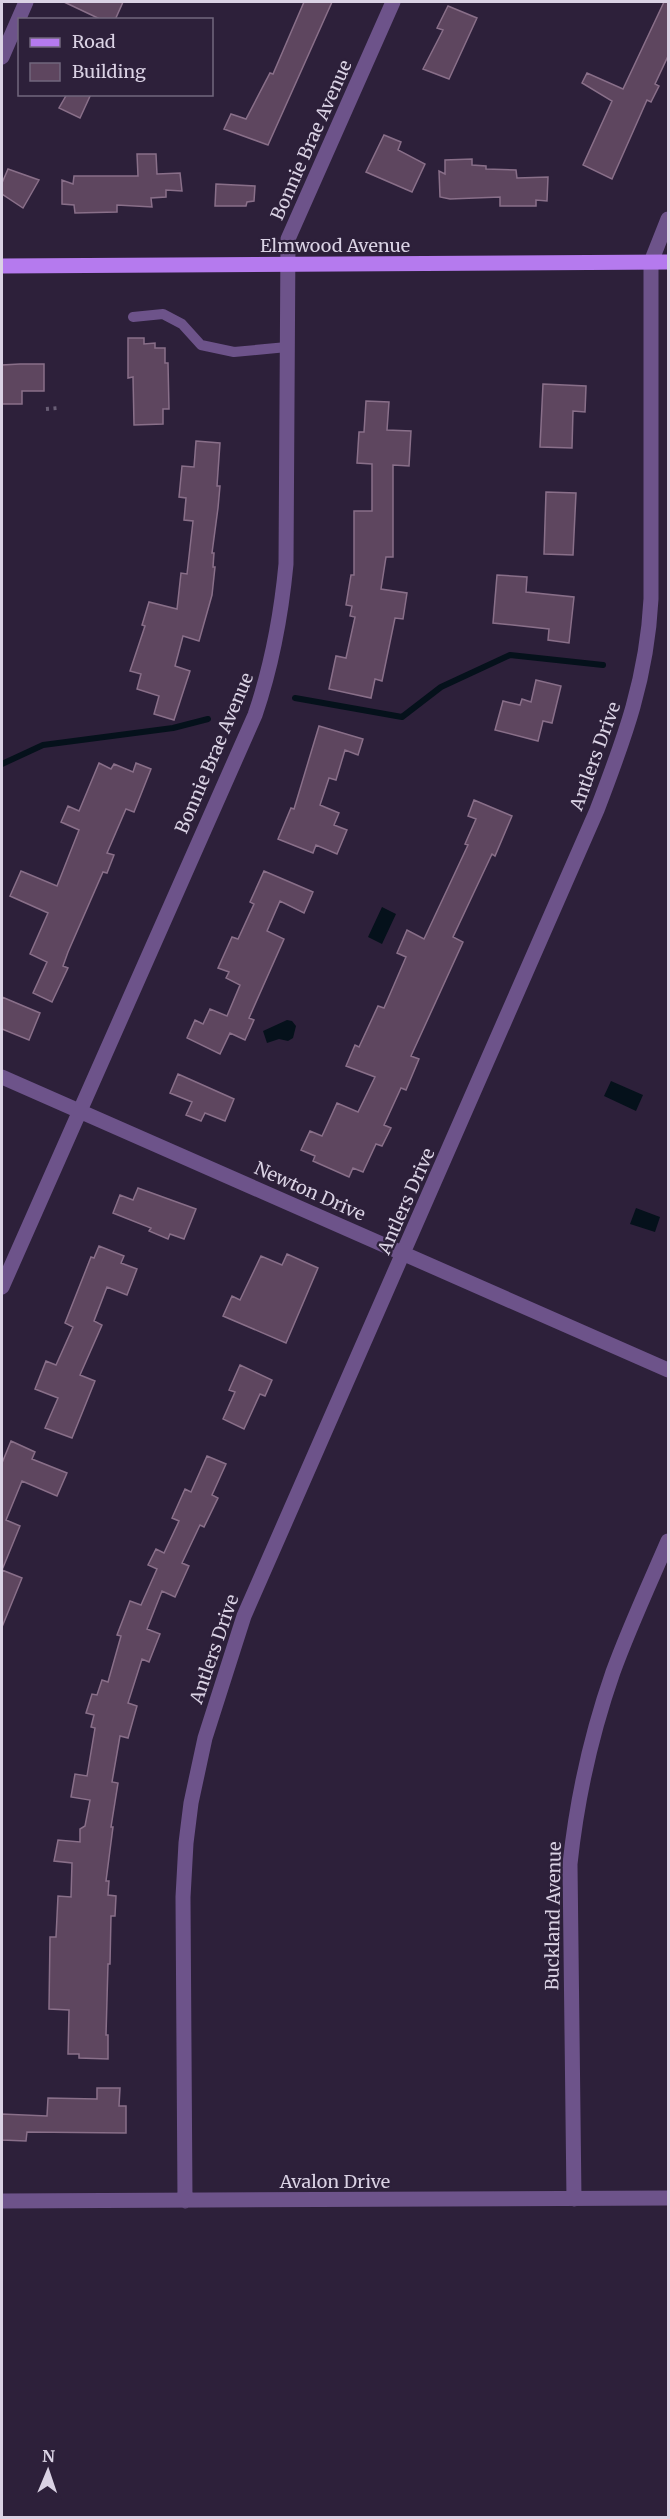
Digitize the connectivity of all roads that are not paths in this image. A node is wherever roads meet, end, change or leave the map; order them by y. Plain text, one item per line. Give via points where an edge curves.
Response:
1 (26, 2) edge
2 (393, 2) edge
3 (19, 18) edge
4 (18, 20) edge
5 (2, 57) edge
6 (669, 219) edge
7 (651, 262) junction
8 (669, 262) edge
9 (286, 265) junction
10 (2, 266) edge
11 (133, 317) dead end
12 (287, 347) junction
13 (2, 1077) edge
14 (79, 1110) junction
15 (404, 1254) junction
16 (2, 1287) edge
17 (669, 1370) edge
18 (669, 1542) edge
19 (669, 2198) edge
20 (574, 2199) junction
21 (2, 2201) edge
22 (185, 2201) junction

1 - 3 street
2 - 9 street, Bonnie Brae Avenue via 288,239
4 - 5 street
6 - 7 street, Antlers Drive
7 - 8 main road, Elmwood Avenue
7 - 9 main road, Elmwood Avenue
7 - 15 street, Antlers Drive via 651,599 644,667 627,732 597,810
9 - 10 main road, Elmwood Avenue
9 - 12 street, Bonnie Brae Avenue
11 - 12 lane via 163,314 183,324 201,345 234,352
12 - 14 street, Bonnie Brae Avenue via 286,564 266,681 255,715
13 - 14 street, Newton Drive
14 - 15 street, Newton Drive
14 - 16 street, Bonnie Brae Avenue
15 - 17 street, Newton Drive
15 - 22 street, Antlers Drive via 244,1616 196,1772 183,1897
18 - 20 street, Buckland Avenue via 613,1672 589,1749 574,1823 570,1864
19 - 20 street, Avalon Drive
20 - 22 street, Avalon Drive
21 - 22 street, Avalon Drive

